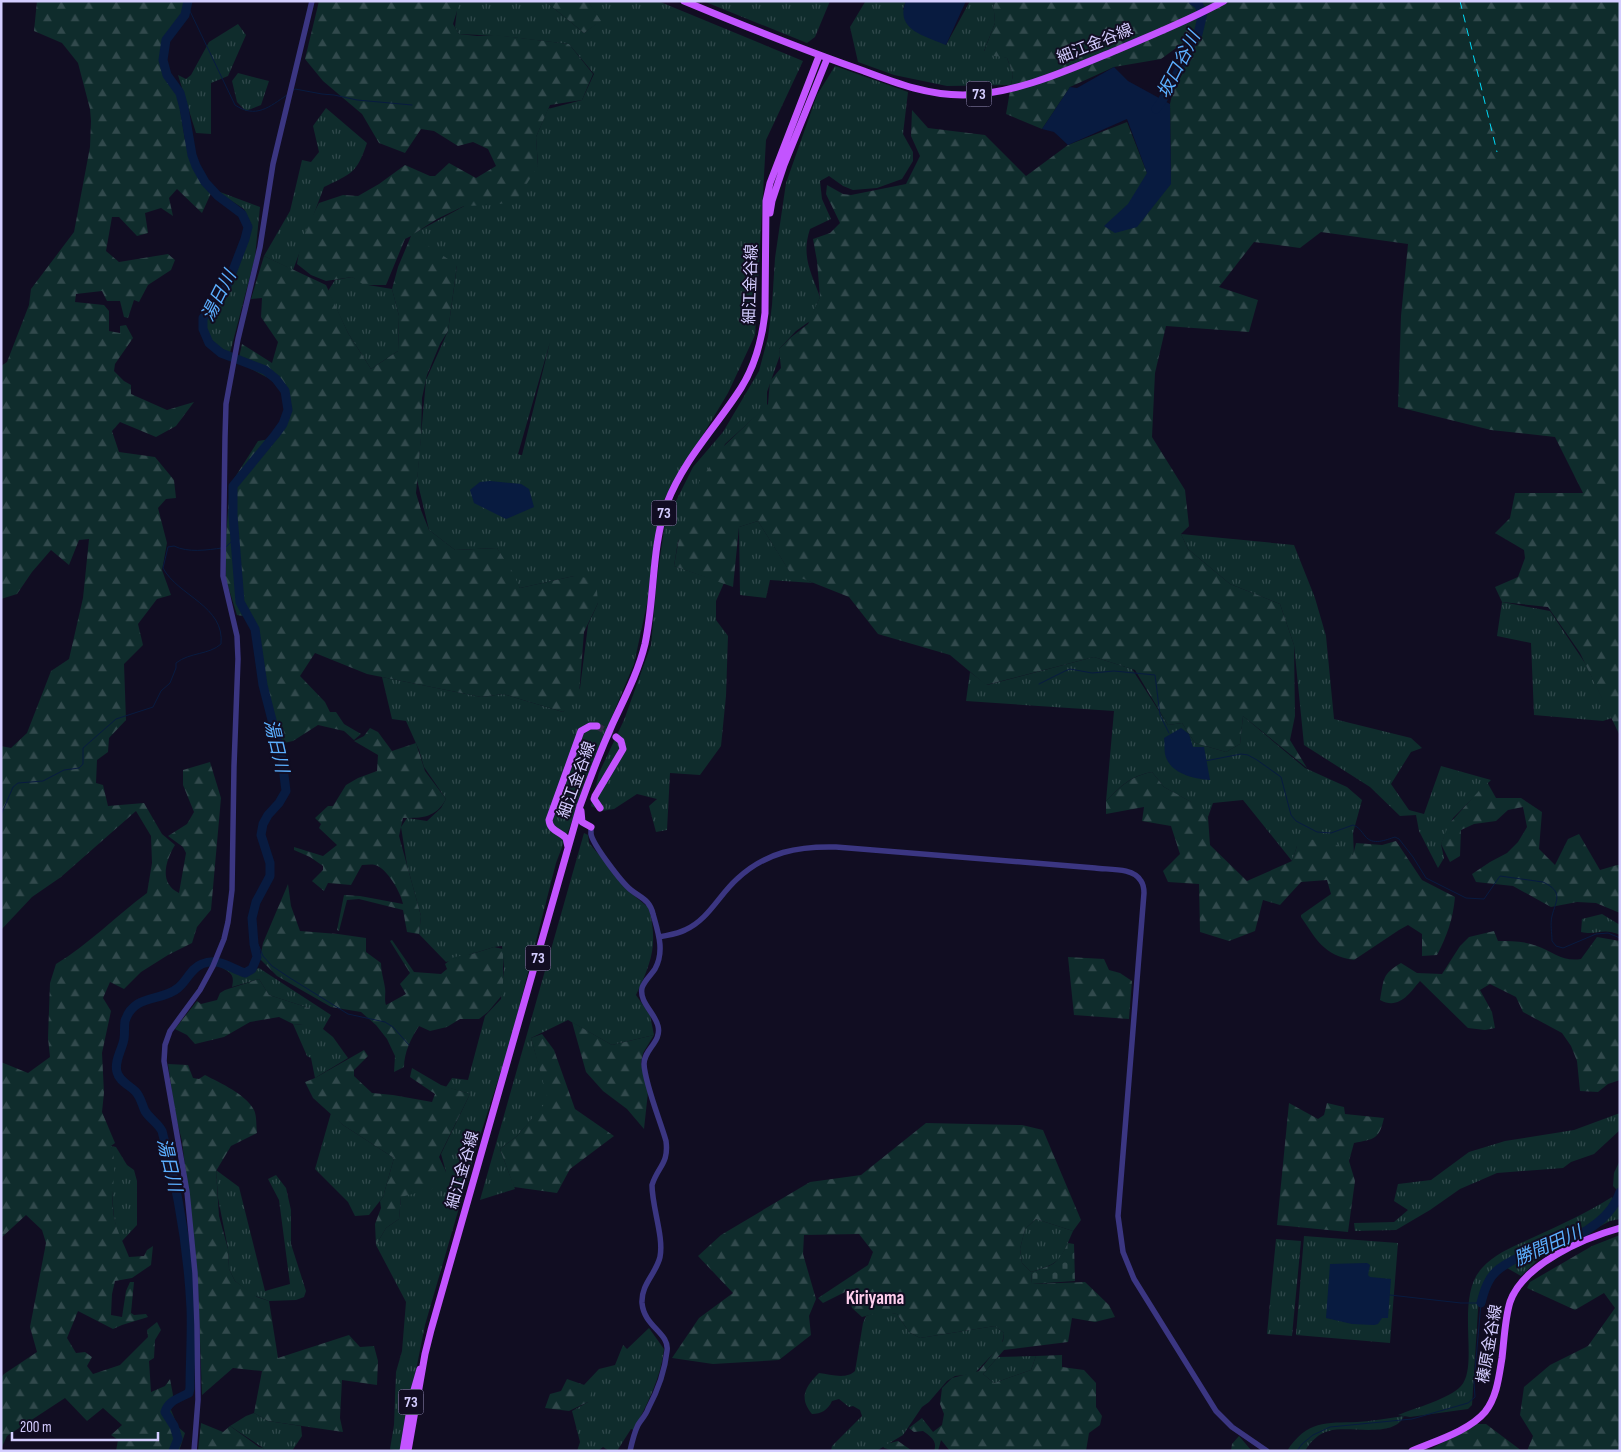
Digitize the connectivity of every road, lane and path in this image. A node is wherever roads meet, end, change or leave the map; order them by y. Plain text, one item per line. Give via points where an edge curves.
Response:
1 (312, 1) edge
2 (684, 1) edge
3 (1221, 3) edge
4 (820, 56) junction
5 (827, 59) junction
6 (766, 232) junction
7 (597, 726) dead end
8 (616, 737) dead end
9 (580, 806) junction
10 (600, 808) dead end
11 (576, 822) junction
12 (591, 827) junction
13 (562, 834) junction
14 (572, 836) junction
15 (568, 850) junction
16 (659, 937) junction
17 (1620, 1228) edge
18 (425, 1354) junction
19 (410, 1448) edge
20 (194, 1451) edge
21 (403, 1451) edge
22 (630, 1451) edge
23 (1267, 1451) edge
24 (1412, 1451) edge

1 - 20 street via 273,164 260,247 230,382 224,437 223,576 237,636 238,659 232,890 228,922 213,966 170,1031 165,1045 164,1061 187,1192 195,1273 198,1406
2 - 4 main road
3 - 5 main road, 細江金谷線 / 73 via 1067,71 1012,90 961,95 913,89
4 - 5 main road, 細江金谷線 / 73
4 - 6 main road, 細江金谷線 / 73 via 770,183 766,201
5 - 6 main road, 細江金谷線 / 73 via 778,183
6 - 9 main road, 細江金谷線 / 73 via 765,313 759,347 742,387 692,454 667,504 656,548 644,646
7 - 13 main road via 581,731 549,820 552,829
8 - 10 main road via 623,749 595,796
9 - 11 main road, 細江金谷線 / 73
9 - 12 main road via 582,822
11 - 13 main road via 571,830
11 - 14 main road, 細江金谷線 / 73
12 - 14 main road via 582,827
12 - 16 street via 591,835 600,851 622,881 652,906
13 - 15 main road
14 - 15 main road, 細江金谷線 / 73
15 - 18 main road, 細江金谷線 / 73
16 - 22 street via 658,964 642,988 642,997 659,1027 658,1037 644,1062 667,1148 663,1166 652,1185 660,1256 646,1283 642,1304 648,1322 664,1338 668,1348 653,1400 639,1424
16 - 23 street via 685,930 700,920 737,878 753,866 776,854 812,846 1103,869 1137,876 1144,893 1118,1216 1123,1252 1134,1279 1216,1411 1232,1427
17 - 24 main road, 榛原金谷線 via 1596,1235 1540,1264 1527,1275 1510,1303 1499,1377 1486,1411 1450,1435
18 - 19 main road, 細江金谷線 / 73
18 - 21 main road, 細江金谷線 / 73 via 416,1377

